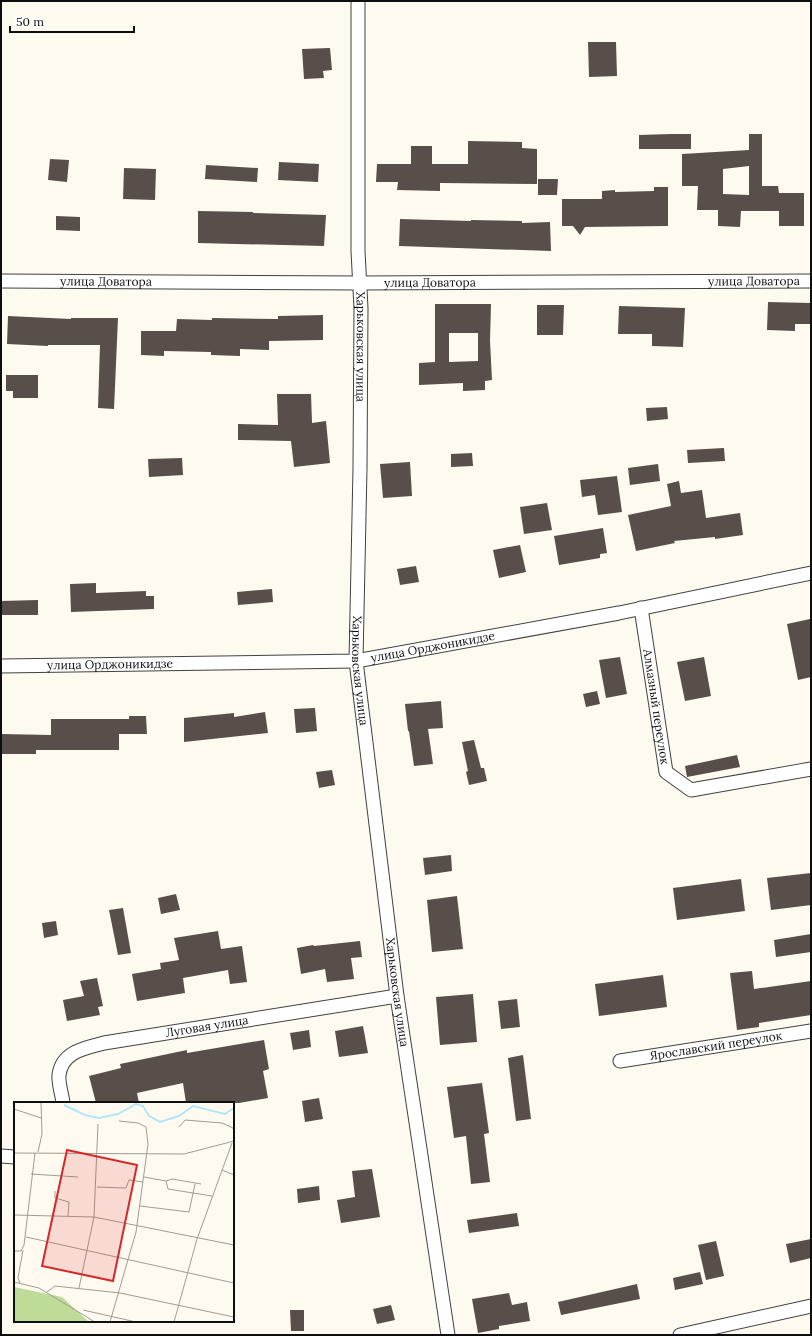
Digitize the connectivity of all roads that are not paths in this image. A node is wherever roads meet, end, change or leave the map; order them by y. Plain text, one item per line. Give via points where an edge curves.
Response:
1 (358, 1) edge
2 (1, 281) edge
3 (811, 281) edge
4 (361, 283) junction
5 (811, 573) edge
6 (642, 608) junction
7 (356, 661) junction
8 (1, 666) edge
9 (811, 769) edge
10 (397, 996) junction
11 (811, 1031) edge
12 (620, 1061) dead end
13 (63, 1102) edge
14 (1, 1156) edge
15 (14, 1157) edge
16 (811, 1306) edge
17 (448, 1335) edge
18 (680, 1335) edge

1 - 4 street, Харьковская улица via 358,244
2 - 4 street, улица Доватора
3 - 4 street, улица Доватора
4 - 7 street, Харьковская улица
5 - 6 street, улица Орджоникидзе
6 - 7 street, улица Орджоникидзе
6 - 9 street, Алмазный переулок via 666,772 691,790
7 - 8 street, улица Орджоникидзе
7 - 10 street, Харьковская улица
10 - 13 street, Луговая улица via 104,1043 74,1052 62,1064 59,1076
10 - 17 street, Харьковская улица
11 - 12 street, Ярославский переулок
14 - 15 street
16 - 18 street

